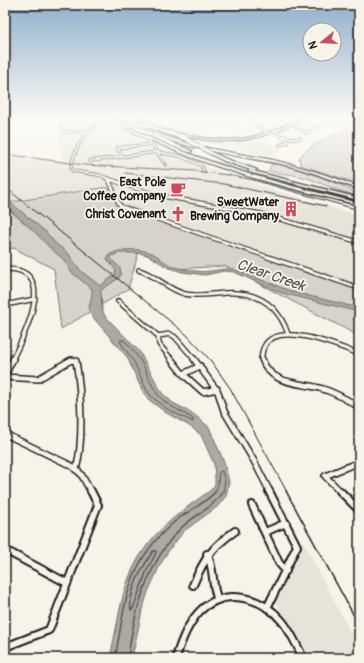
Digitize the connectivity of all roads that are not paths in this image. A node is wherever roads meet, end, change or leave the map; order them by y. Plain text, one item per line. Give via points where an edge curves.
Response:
1 (79, 149) edge
2 (118, 149) edge
3 (155, 149) edge
4 (175, 149) edge
5 (185, 149) edge
6 (204, 149) edge
7 (208, 149) edge
8 (220, 149) edge
9 (157, 152) junction
10 (122, 156) junction
11 (90, 161) dead end
12 (166, 165) dead end
13 (204, 172) dead end
14 (324, 175) junction
15 (108, 180) junction
16 (359, 187) edge
17 (359, 192) edge
18 (359, 199) edge
19 (359, 204) edge
20 (359, 242) edge
21 (5, 269) edge
22 (139, 270) dead end
23 (359, 288) edge
24 (35, 299) junction
25 (118, 301) dead end
26 (5, 304) edge
27 (288, 334) junction
28 (158, 336) junction
29 (359, 354) edge
30 (200, 366) junction
31 (183, 374) junction
32 (5, 376) edge
33 (217, 389) junction
34 (359, 407) edge
35 (5, 434) edge
36 (359, 462) edge
37 (76, 470) junction
38 (252, 504) dead end
39 (359, 510) edge
40 (286, 523) junction
41 (235, 531) dead end
42 (265, 532) junction
43 (5, 550) edge
44 (207, 554) junction
45 (286, 571) junction
46 (67, 583) junction
47 (193, 585) dead end
48 (218, 600) junction
49 (267, 608) junction
50 (5, 647) edge
51 (176, 658) edge
52 (303, 658) edge

1 - 15 street via 71,169 78,173 99,175
2 - 10 street
3 - 9 street
4 - 19 highway via 242,173
5 - 18 highway, bridge via 243,170
6 - 18 highway, bridge via 237,164
7 - 14 highway via 290,165
8 - 16 highway via 304,167
9 - 10 street
9 - 12 street
9 - 13 street via 201,164
10 - 11 street
14 - 16 highway
14 - 17 highway
15 - 20 street via 156,195 262,214
15 - 23 street via 122,207
21 - 24 street via 18,269 28,274
22 - 27 street via 148,272 170,288 184,294 202,296 234,292 257,298 278,312
24 - 26 street
24 - 32 street via 32,316
25 - 28 street
27 - 29 street via 322,340
27 - 34 street via 273,338 263,347 262,360 270,373 286,382 333,393
28 - 30 street via 170,334 175,337
28 - 31 street via 159,344
30 - 31 street
30 - 33 street
31 - 33 street via 203,392
32 - 37 street via 38,379 71,360 76,361 80,462
33 - 40 street via 224,411 254,461
35 - 37 street
36 - 39 street via 325,476
37 - 46 street via 98,505
38 - 42 street
40 - 42 street
40 - 45 street via 297,546
41 - 44 street via 216,544
42 - 45 street via 279,563
43 - 46 street
44 - 47 street
44 - 48 street via 215,574 213,590
45 - 49 street
46 - 50 street via 49,630
48 - 49 street via 242,597
48 - 51 street via 204,608 191,621
49 - 52 street via 290,632

